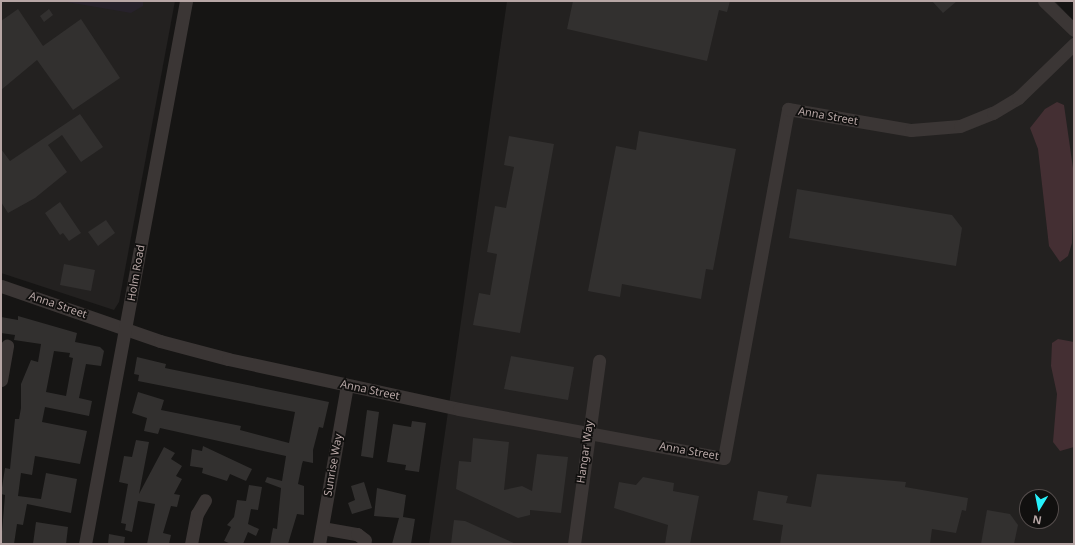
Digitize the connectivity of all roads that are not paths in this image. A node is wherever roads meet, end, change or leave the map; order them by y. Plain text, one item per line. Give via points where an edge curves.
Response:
1 (186, 1) edge
2 (1044, 1) edge
3 (1074, 30) edge
4 (1074, 44) edge
5 (1, 286) edge
6 (125, 328) junction
7 (7, 346) dead end
8 (599, 361) dead end
9 (1, 380) edge
10 (347, 385) junction
11 (587, 433) junction
12 (205, 500) dead end
13 (322, 528) junction
14 (366, 540) dead end
15 (85, 544) edge
16 (192, 544) edge
17 (319, 544) edge
18 (574, 544) edge

1 - 6 street, Holm Road
2 - 3 street
4 - 11 street, Anna Street via 1011,103 960,126 911,130 788,108 724,458
5 - 6 street, Anna Street
6 - 10 street, Anna Street via 208,354
6 - 15 street, Holm Road
7 - 9 street
8 - 11 street, Hangar Way
10 - 11 street, Anna Street
10 - 13 street, Sunrise Way
11 - 18 street, Hangar Way
12 - 16 street via 197,514
13 - 14 street via 357,534
13 - 17 street, Sunrise Way

